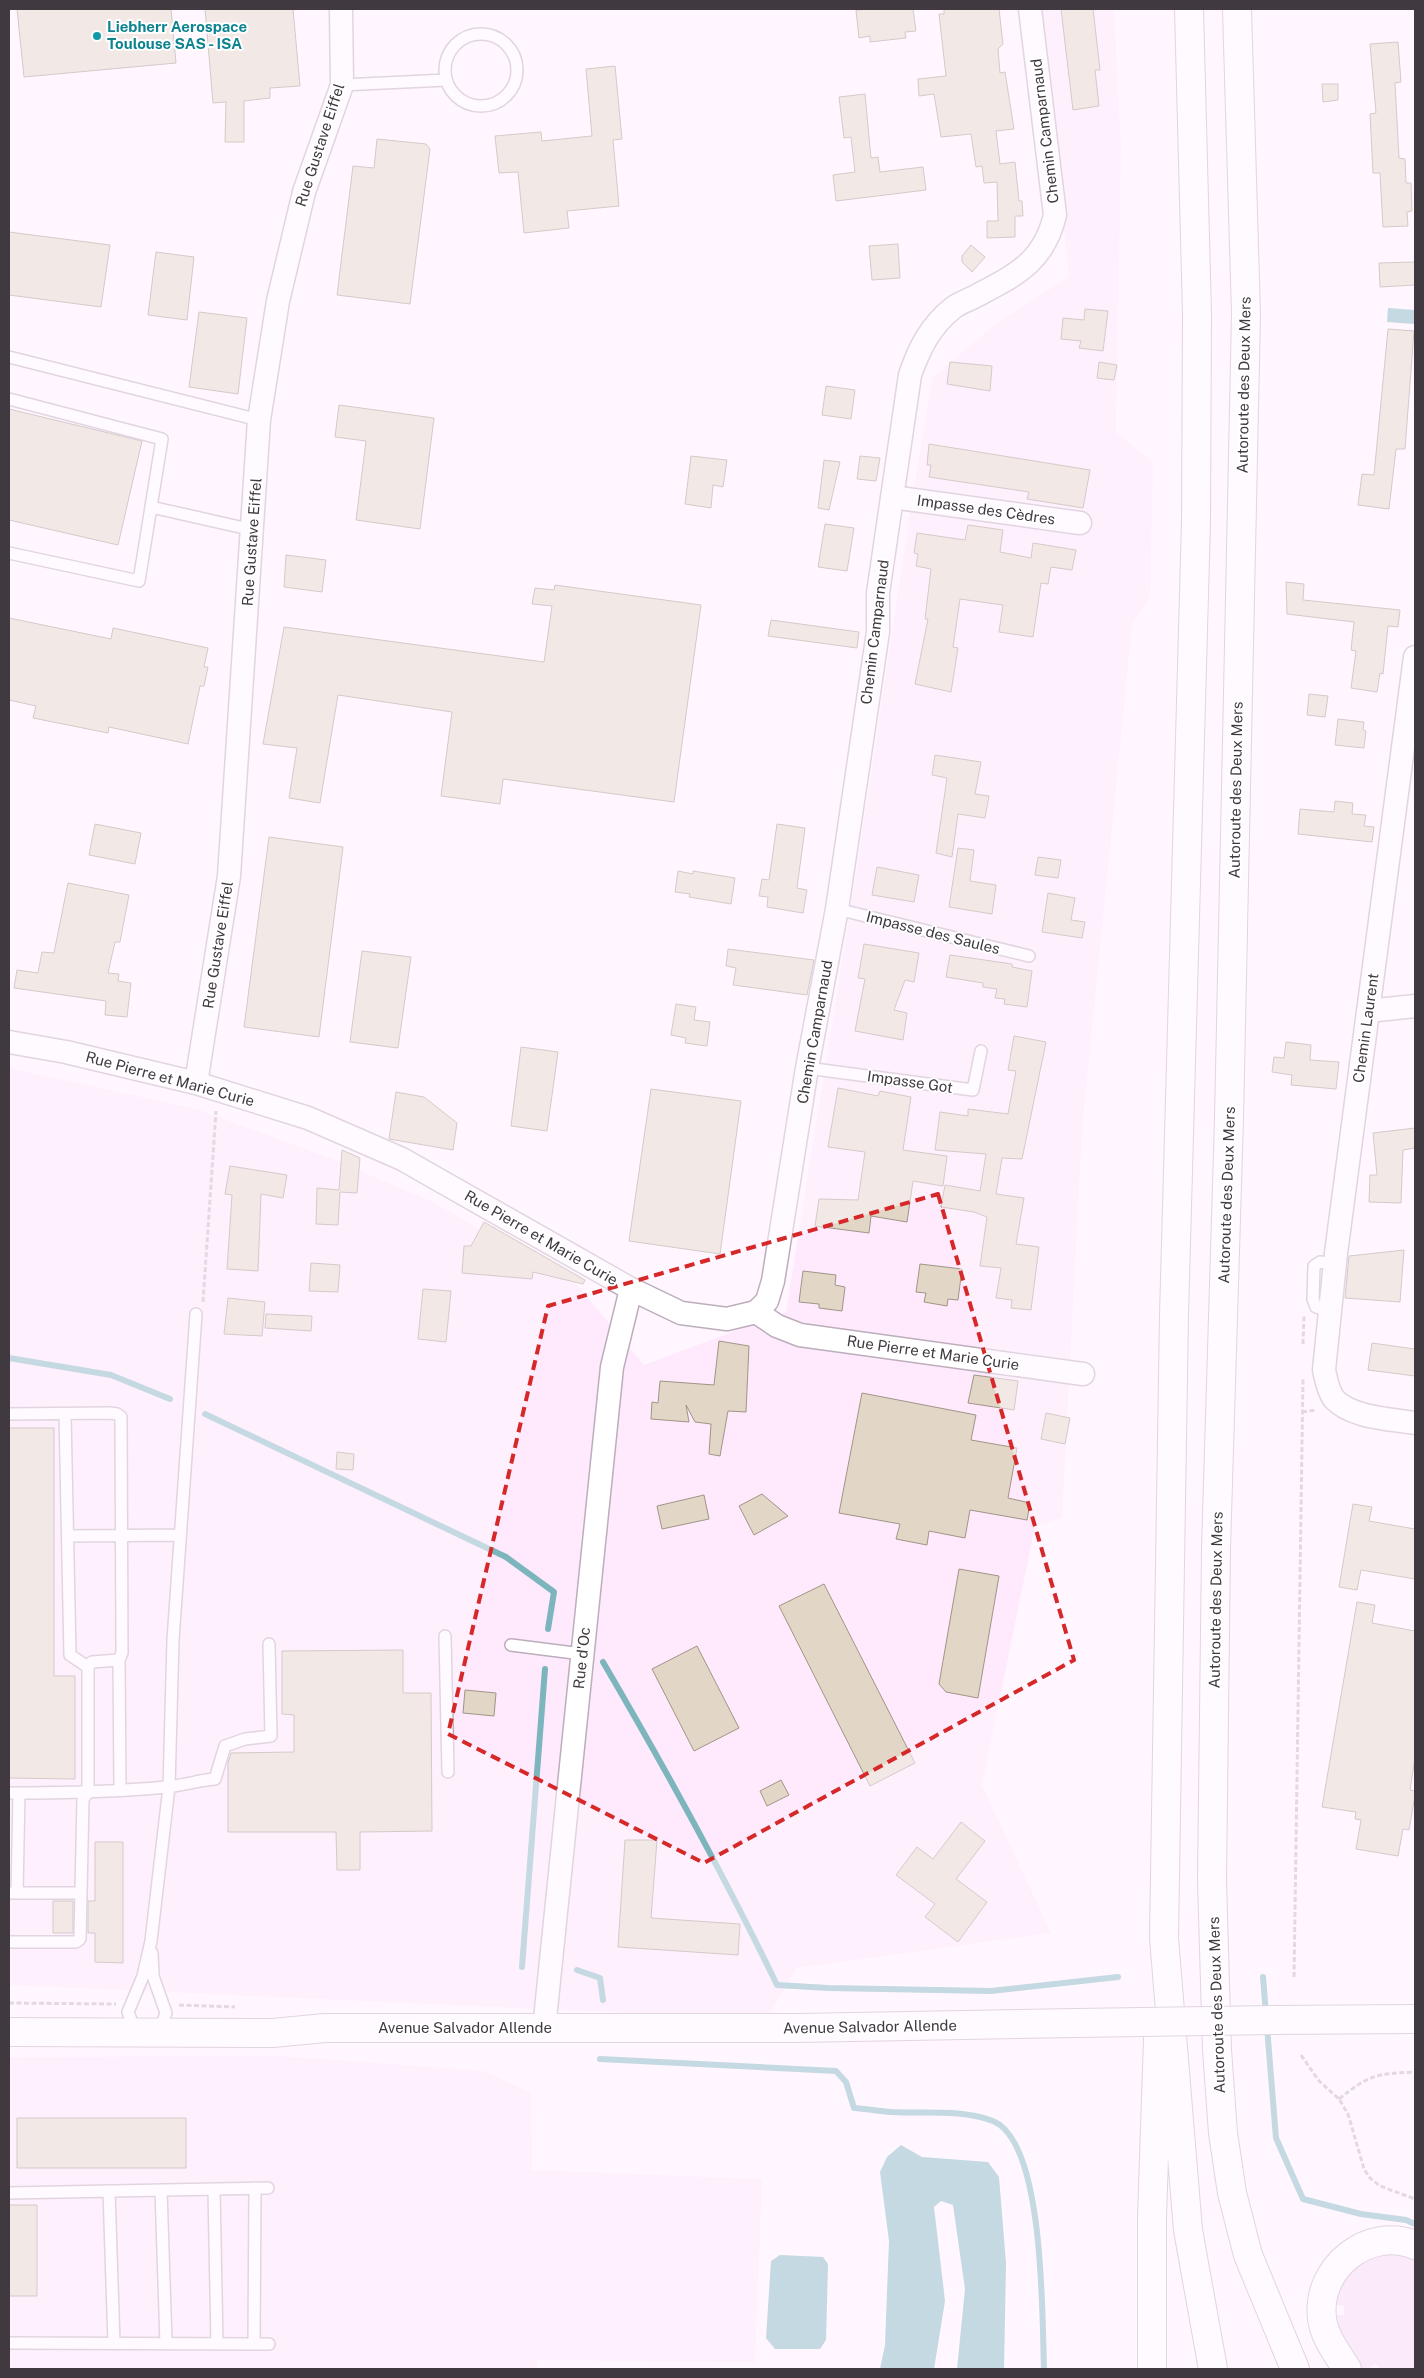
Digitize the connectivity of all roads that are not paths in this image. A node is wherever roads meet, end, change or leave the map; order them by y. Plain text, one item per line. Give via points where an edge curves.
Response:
1 (341, 9) edge
2 (1030, 9) edge
3 (1189, 9) edge
4 (1237, 9) edge
5 (446, 80) junction
6 (342, 86) junction
7 (9, 356) edge
8 (9, 400) edge
9 (260, 420) junction
10 (892, 497) junction
11 (151, 507) junction
12 (1080, 523) dead end
13 (253, 530) junction
14 (9, 553) edge
15 (1415, 657) edge
16 (837, 909) junction
17 (1029, 956) dead end
18 (1415, 1006) edge
19 (1368, 1011) junction
20 (9, 1042) edge
21 (981, 1051) dead end
22 (807, 1068) junction
23 (196, 1083) junction
24 (631, 1289) junction
25 (756, 1312) junction
26 (196, 1314) road end
27 (1083, 1374) dead end
28 (9, 1414) edge
29 (65, 1414) junction
30 (1415, 1423) edge
31 (122, 1534) junction
32 (180, 1535) junction
33 (68, 1536) junction
34 (445, 1636) dead end
35 (269, 1644) dead end
36 (511, 1645) dead end
37 (582, 1654) junction
38 (119, 1660) junction
39 (88, 1667) junction
40 (448, 1772) dead end
41 (169, 1787) junction
42 (120, 1790) junction
43 (88, 1792) junction
44 (14, 1793) edge
45 (13, 1843) edge
46 (13, 1893) edge
47 (81, 1893) junction
48 (1164, 1938) junction
49 (151, 1941) junction
50 (9, 1942) edge
51 (9, 2014) edge
52 (141, 2018) junction
53 (1415, 2019) edge
54 (544, 2029) junction
55 (9, 2032) edge
56 (255, 2188) junction
57 (268, 2188) dead end
58 (214, 2189) junction
59 (161, 2190) junction
60 (109, 2191) junction
61 (9, 2193) edge
62 (1415, 2245) edge
63 (9, 2343) edge
64 (114, 2343) junction
65 (166, 2343) junction
66 (216, 2344) junction
67 (254, 2344) junction
68 (270, 2344) dead end
69 (1152, 2369) edge
70 (1213, 2369) edge
71 (1296, 2369) edge
72 (1347, 2369) edge

1 - 6 street, Rue Gustave Eiffel
2 - 10 street, Chemin Camparnaud via 1054,196 1051,234 1030,264 953,308 920,346 910,375
3 - 48 main road via 1197,314 1196,522 1174,1315
4 - 71 main road, Autoroute des Deux Mers via 1246,314 1230,1099 1216,1549 1212,1881 1217,2050 1223,2133 1232,2193 1248,2255
5 - 5 lane via 451,91 464,102 476,106 492,105 513,89 518,78 517,60 511,48 494,35 479,33 467,36 452,47 446,59
5 - 6 lane
6 - 9 street, Rue Gustave Eiffel via 304,192 278,301
7 - 9 lane
8 - 11 lane via 162,439
9 - 13 street, Rue Gustave Eiffel
10 - 12 street, Impasse des Cèdres
10 - 16 street, Chemin Camparnaud via 878,594 878,632
11 - 13 lane
11 - 14 lane via 139,581
13 - 23 street, Rue Gustave Eiffel via 229,876
15 - 19 street, Chemin Laurent
16 - 17 lane, Impasse des Saules
16 - 22 street, Chemin Camparnaud
18 - 19 street
19 - 30 street, Chemin Laurent via 1334,1264 1324,1370 1334,1398 1350,1409
20 - 23 street, Rue Pierre et Marie Curie
21 - 22 lane, Impasse Got via 973,1090
22 - 25 street, Chemin Camparnaud via 774,1282 767,1301
23 - 24 street, Rue Pierre et Marie Curie via 308,1118 402,1159
24 - 25 street, Rue Pierre et Marie Curie via 681,1313 727,1319
24 - 37 street, Rue d'Oc via 612,1367
25 - 27 street, Rue Pierre et Marie Curie via 777,1326 800,1335
26 - 32 lane
28 - 29 lane
29 - 31 lane via 110,1413 121,1417
29 - 33 lane
31 - 32 lane
31 - 33 lane
31 - 38 lane via 122,1653
32 - 41 lane
33 - 39 lane via 70,1654
34 - 40 lane
35 - 41 lane via 271,1736 245,1739 225,1746 215,1779
36 - 37 lane
37 - 54 street, Rue d'Oc
38 - 39 lane via 99,1660
38 - 42 lane
39 - 43 lane
41 - 42 lane
41 - 49 lane
42 - 43 lane
43 - 44 lane
43 - 47 lane via 83,1799
44 - 45 lane
45 - 46 lane
46 - 47 lane
47 - 50 lane via 80,1939 76,1942
48 - 69 main road via 1154,2108
48 - 70 main road via 1188,2230
49 - 52 lane via 142,1976
49 - 52 lane via 153,1976
51 - 52 main road, Avenue Salvador Allende
52 - 54 main road, Avenue Salvador Allende via 274,2033 325,2028
52 - 55 main road, Avenue Salvador Allende
53 - 54 main road, Avenue Salvador Allende, bridge
56 - 57 lane
56 - 58 lane
56 - 67 lane
58 - 59 lane
58 - 66 lane
59 - 60 lane
59 - 65 lane
60 - 61 lane
60 - 64 lane
62 - 72 main road via 1393,2241 1366,2246 1351,2252 1331,2275 1325,2290 1322,2318 1325,2333
63 - 64 lane
64 - 65 lane
65 - 66 lane
66 - 67 lane
67 - 68 lane

